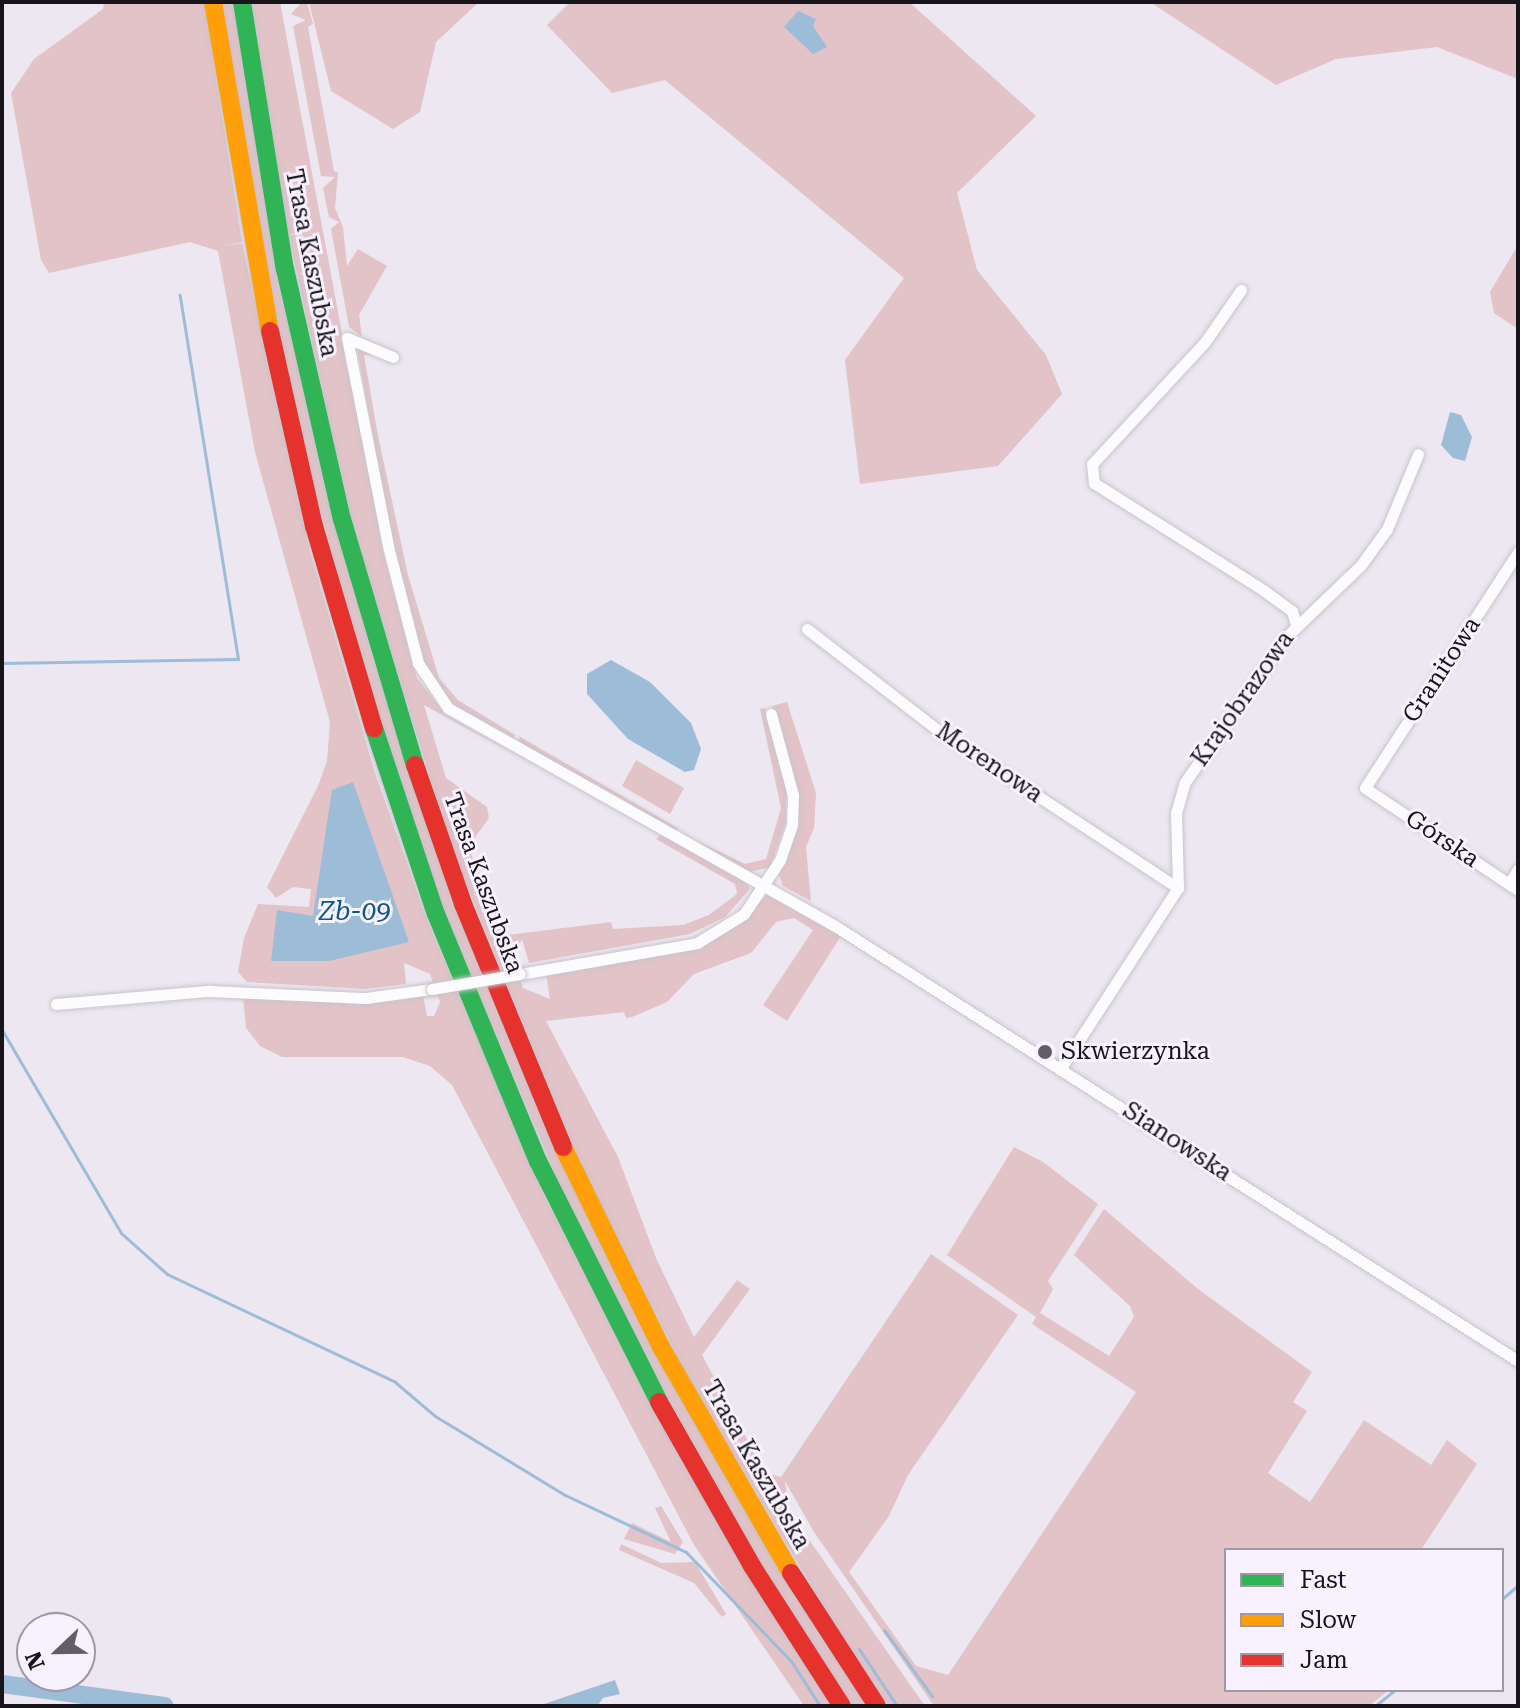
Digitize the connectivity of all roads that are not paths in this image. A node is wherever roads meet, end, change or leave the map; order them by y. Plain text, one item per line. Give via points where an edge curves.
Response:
1 (213, 2) edge
2 (242, 2) edge
3 (1241, 290) dead end
4 (393, 357) dead end
5 (1418, 454) dead end
6 (1518, 552) edge
7 (1296, 625) junction
8 (807, 629) dead end
9 (771, 714) dead end
10 (1365, 788) joint
11 (1518, 869) edge
12 (765, 885) junction
13 (1514, 887) edge
14 (1178, 888) junction
15 (56, 1004) dead end
16 (1061, 1068) junction
17 (1518, 1361) edge
18 (842, 1706) edge
19 (877, 1706) edge

1 - 18 highway via 256,267 314,526 384,763 436,914 538,1161 635,1360 752,1566
2 - 19 highway, Trasa Kaszubska via 285,269 342,519 420,782 463,904 567,1156 661,1347 776,1550
3 - 7 street via 1205,342 1092,464 1094,483 1263,590 1292,611
4 - 12 street, Sianowska via 347,338 388,546 418,663 433,692 457,715
5 - 7 street, Krajobrazowa via 1378,541 1361,565
6 - 10 street, Granitowa
7 - 14 street, Krajobrazowa via 1250,683 1185,782 1176,813
8 - 14 street, Morenowa via 939,731
9 - 12 street via 793,810 785,850
10 - 13 street, Górska
11 - 13 street
12 - 15 street, bridge via 733,924 697,943 432,989 341,999 209,991
12 - 16 street, Sianowska
14 - 16 street
16 - 17 street, Sianowska

